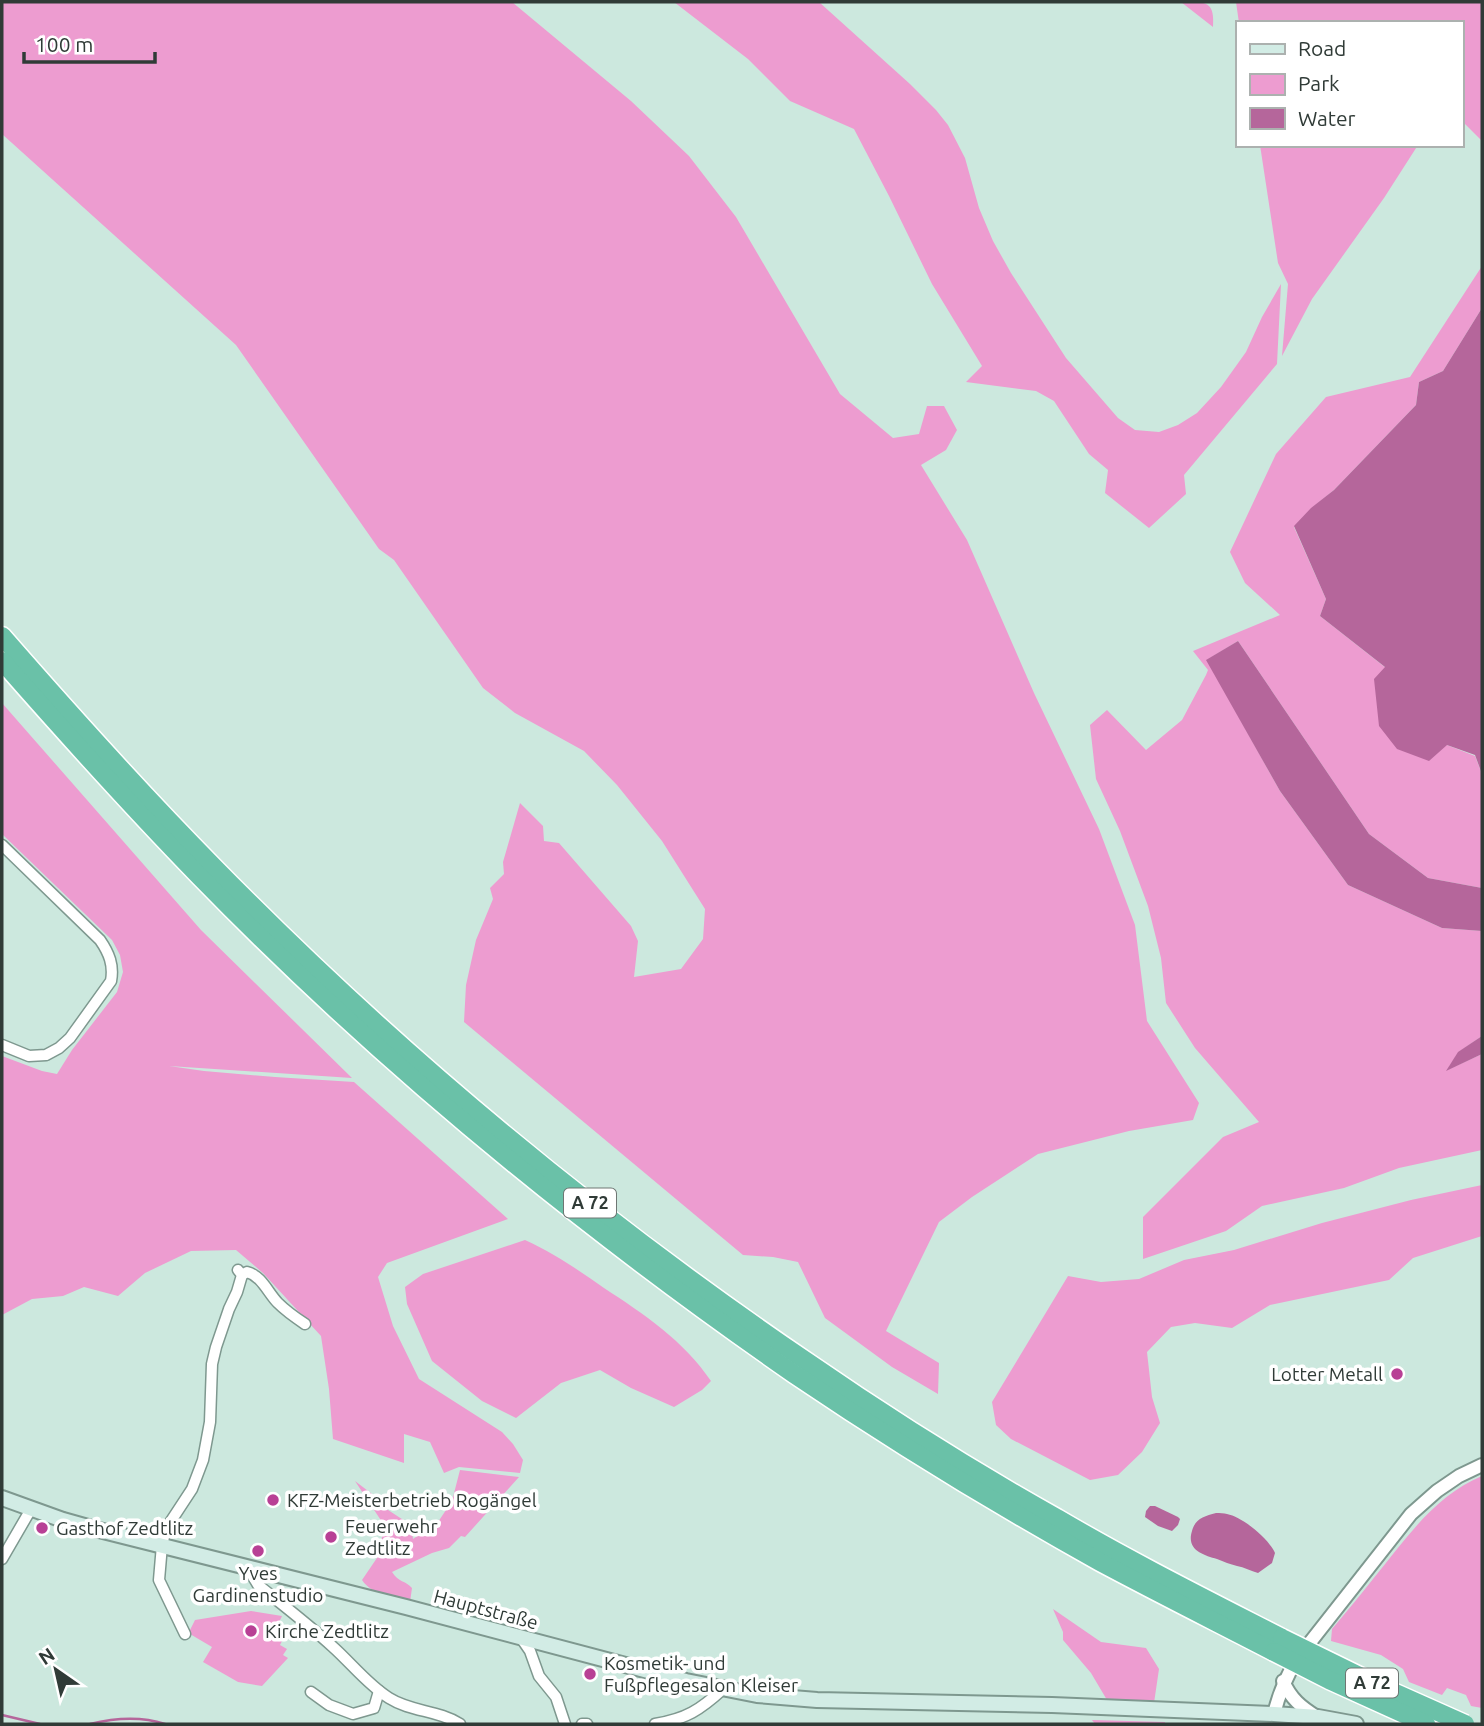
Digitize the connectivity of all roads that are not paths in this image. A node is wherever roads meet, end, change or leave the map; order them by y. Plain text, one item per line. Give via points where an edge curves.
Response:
1 (2, 636) edge
2 (2, 660) edge
3 (2, 845) edge
4 (2, 1045) edge
5 (305, 1324) dead end
6 (1482, 1465) edge
7 (2, 1498) edge
8 (31, 1509) junction
9 (162, 1545) junction
10 (2, 1559) edge
11 (253, 1569) junction
12 (185, 1634) dead end
13 (521, 1638) junction
14 (1278, 1645) junction
15 (1283, 1681) junction
16 (723, 1689) junction
17 (379, 1691) junction
18 (311, 1692) dead end
19 (394, 1701) junction
20 (374, 1709) junction
21 (1274, 1714) junction
22 (1318, 1717) junction
23 (460, 1724) edge
24 (565, 1724) edge
25 (655, 1724) edge
26 (1356, 1724) edge
27 (1426, 1724) edge
28 (1465, 1724) edge

1 - 14 highway, A 72 via 214,868 335,986 419,1062 601,1212 709,1294 902,1424
2 - 14 highway, A 72 via 92,764 314,988 495,1149 590,1224 797,1376 997,1503 1082,1552
3 - 4 street via 100,940 113,970 111,981 59,1048 29,1056
5 - 9 street via 251,1273 240,1273 212,1364 203,1460
6 - 15 street via 1437,1491 1411,1514
7 - 8 main road, Hauptstraße
8 - 9 main road, Hauptstraße
8 - 10 street
9 - 11 main road, Hauptstraße
9 - 12 street via 159,1580
11 - 13 main road, Hauptstraße
11 - 17 street via 258,1585 332,1645
13 - 16 main road, Hauptstraße
13 - 24 street via 538,1676 556,1697
14 - 27 highway, A 72, bridge via 1329,1680
14 - 28 highway, A 72, bridge
15 - 21 street
15 - 22 street via 1296,1703
16 - 21 main road, Hauptstraße via 803,1699
16 - 25 street via 684,1718
17 - 19 street
17 - 20 street
18 - 20 street via 343,1712
19 - 20 street
19 - 23 street
21 - 22 main road, Hauptstraße
22 - 26 main road, Hauptstraße

